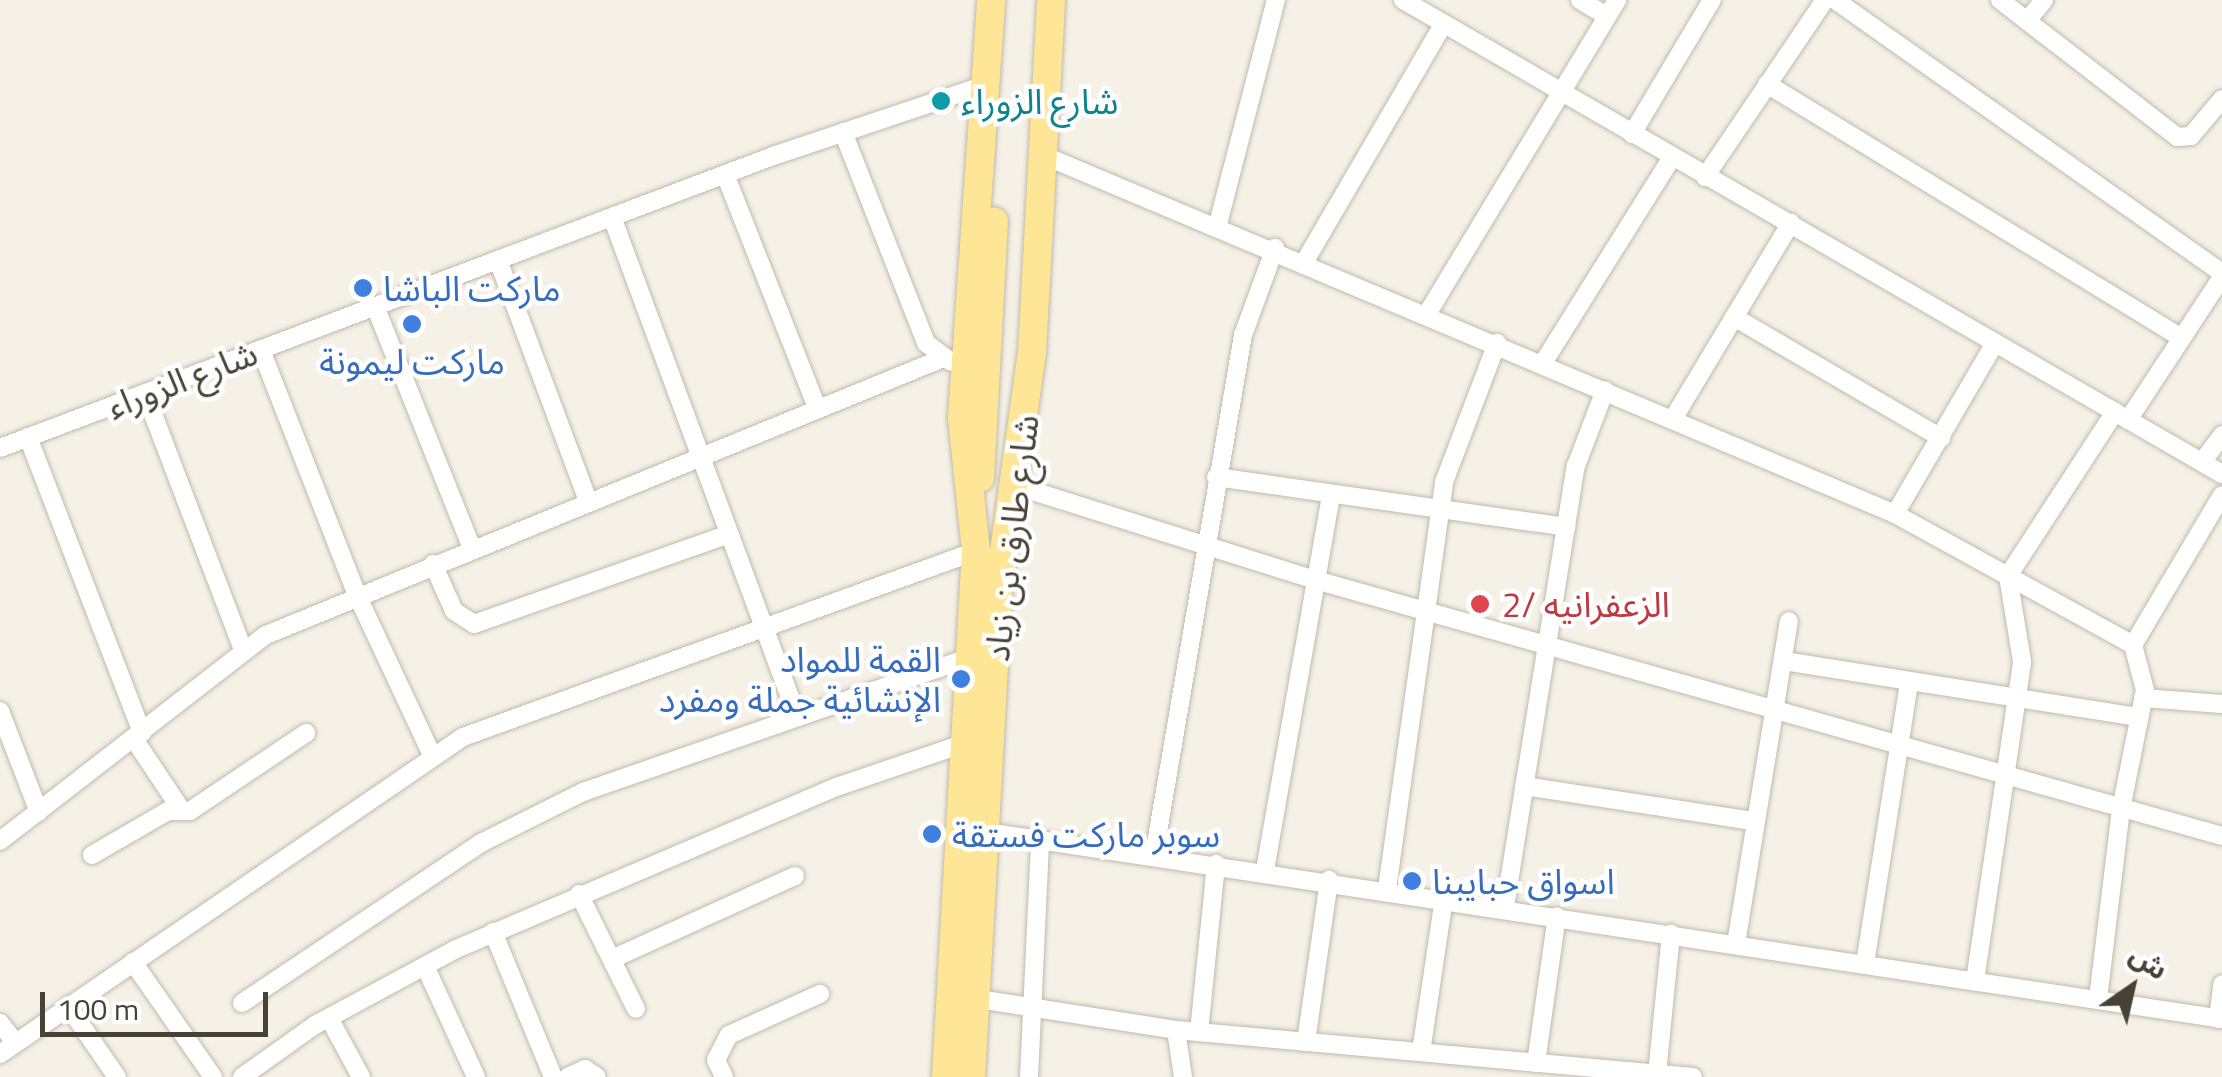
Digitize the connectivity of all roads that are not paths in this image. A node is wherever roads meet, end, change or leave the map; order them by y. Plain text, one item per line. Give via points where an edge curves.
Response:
1 (991, 0) edge
2 (1007, 0) edge
3 (1034, 0) edge
4 (1051, 0) edge
5 (1276, 0) edge
6 (1403, 0) edge
7 (1580, 0) edge
8 (1712, 0) edge
9 (1826, 0) edge
10 (1836, 0) edge
11 (2000, 0) edge
12 (2044, 0) edge
13 (1612, 8) edge
14 (2027, 21) junction
15 (1443, 26) junction
16 (1767, 84) junction
17 (985, 86) junction
18 (1560, 93) junction
19 (2222, 100) edge
20 (843, 132) junction
21 (1632, 134) junction
22 (1038, 153) junction
23 (1672, 157) junction
24 (725, 174) junction
25 (1705, 176) junction
26 (612, 217) junction
27 (1792, 223) junction
28 (1218, 224) junction
29 (1274, 248) junction
30 (498, 260) junction
31 (1304, 261) junction
32 (2222, 275) edge
33 (375, 306) junction
34 (1427, 314) junction
35 (1734, 317) junction
36 (2181, 338) junction
37 (1497, 344) junction
38 (1996, 344) junction
39 (260, 350) junction
40 (954, 363) junction
41 (1543, 363) junction
42 (1606, 390) junction
43 (145, 393) junction
44 (817, 408) junction
45 (2121, 416) junction
46 (1672, 419) junction
47 (2222, 435) edge
48 (28, 437) junction
49 (1942, 438) junction
50 (0, 448) edge
51 (701, 454) junction
52 (2202, 462) junction
53 (2222, 474) edge
54 (1216, 477) junction
55 (1017, 486) junction
56 (2222, 495) edge
57 (1331, 496) junction
58 (588, 501) junction
59 (1442, 512) junction
60 (1895, 514) junction
61 (1566, 527) junction
62 (729, 534) junction
63 (1205, 542) junction
64 (472, 548) junction
65 (976, 550) junction
66 (433, 564) junction
67 (2008, 576) junction
68 (1319, 581) junction
69 (998, 594) junction
70 (357, 595) junction
71 (1429, 610) junction
72 (1789, 621) dead end
73 (762, 626) junction
74 (1546, 644) junction
75 (2133, 645) junction
76 (243, 650) junction
77 (970, 657) junction
78 (1784, 661) junction
79 (1909, 684) junction
80 (2018, 702) junction
81 (2222, 704) edge
82 (2141, 708) junction
83 (0, 710) edge
84 (1773, 711) junction
85 (797, 716) junction
86 (306, 733) dead end
87 (138, 736) junction
88 (965, 743) junction
89 (1900, 746) junction
90 (432, 755) junction
91 (2003, 778) junction
92 (1524, 786) junction
93 (180, 808) junction
94 (2120, 810) junction
95 (39, 812) junction
96 (1754, 821) junction
97 (986, 832) junction
98 (2222, 836) edge
99 (0, 840) edge
100 (1040, 840) junction
101 (92, 855) dead end
102 (1154, 856) junction
103 (1216, 864) junction
104 (1266, 870) junction
105 (796, 876) dead end
106 (1329, 880) junction
107 (1387, 889) junction
108 (579, 894) junction
109 (1444, 899) junction
110 (1504, 907) junction
111 (1557, 916) junction
112 (493, 932) junction
113 (1672, 934) junction
114 (1736, 944) junction
115 (612, 960) junction
116 (133, 962) junction
117 (1865, 964) junction
118 (425, 966) junction
119 (1976, 981) junction
120 (2222, 984) edge
121 (820, 994) dead end
122 (972, 998) junction
123 (2098, 1000) junction
124 (242, 1003) dead end
125 (68, 1006) junction
126 (1032, 1007) junction
127 (636, 1009) dead end
128 (329, 1018) junction
129 (2220, 1019) edge
130 (0, 1022) edge
131 (1176, 1030) junction
132 (1199, 1032) junction
133 (1306, 1042) junction
134 (7, 1048) edge
135 (1421, 1052) junction
136 (1536, 1063) junction
137 (1498, 1068) edge
138 (1657, 1074) junction
139 (117, 1077) edge
140 (212, 1077) edge
141 (242, 1077) edge
142 (361, 1077) edge
143 (476, 1077) edge
144 (553, 1077) edge
145 (568, 1077) edge
146 (597, 1077) edge
147 (724, 1077) edge
148 (946, 1077) edge
149 (971, 1077) edge
150 (1029, 1077) edge
151 (1183, 1077) edge
152 (1682, 1077) edge
153 (1692, 1077) edge

1 - 17 main road, شارع طارق بن زياد
2 - 65 main road
3 - 69 main road
4 - 22 main road, شارع طارق بن زياد
5 - 28 street
6 - 15 street
7 - 13 street
8 - 21 street
9 - 16 street
10 - 32 street
11 - 14 street
12 - 14 street
13 - 18 street
14 - 19 street via 2177,137 2190,136
15 - 18 street
15 - 31 street
16 - 25 street
16 - 36 street
17 - 20 street, شارع الزوراء
17 - 40 main road, شارع طارق بن زياد
18 - 21 street
18 - 34 street
20 - 24 street, شارع الزوراء
20 - 40 street via 926,343
21 - 23 street
22 - 28 street
22 - 55 main road, شارع طارق بن زياد via 1034,334
23 - 25 street
23 - 41 street
24 - 26 street, شارع الزوراء
24 - 44 street
25 - 27 street
26 - 30 street, شارع الزوراء
26 - 51 street
27 - 35 street
27 - 38 street
28 - 29 street
29 - 31 street
29 - 54 street via 1243,335
30 - 33 street, شارع الزوراء
30 - 58 street
31 - 34 street
32 - 36 street
33 - 39 street, شارع الزوراء
33 - 64 street
34 - 37 street
35 - 46 street
35 - 49 street
36 - 45 street
37 - 41 street
37 - 59 street via 1458,436
38 - 45 street
38 - 49 street
39 - 43 street, شارع الزوراء
39 - 70 street
40 - 44 street
40 - 65 main road, شارع طارق بن زياد
41 - 42 street
42 - 46 street
42 - 61 street via 1576,466
43 - 48 street, شارع الزوراء
43 - 76 street
44 - 51 street
45 - 52 street
45 - 67 street
46 - 60 street
47 - 52 street
48 - 50 street, شارع الزوراء
48 - 87 street
49 - 60 street
51 - 58 street
51 - 62 street
52 - 53 street
54 - 57 street
54 - 63 street
55 - 63 street
55 - 69 main road, شارع طارق بن زياد
56 - 75 street
57 - 59 street
57 - 68 street
58 - 64 street
59 - 61 street
59 - 71 street
60 - 67 street
61 - 74 street
62 - 66 street via 474,624 454,611
62 - 73 street
63 - 68 street
63 - 102 street
64 - 66 street
65 - 73 street
65 - 77 main road, شارع طارق بن زياد
66 - 70 street
67 - 75 street
67 - 80 street via 2022,661
68 - 71 street
68 - 104 street
69 - 97 main road, شارع طارق بن زياد
70 - 76 street
70 - 90 street
71 - 74 street
71 - 107 street
72 - 78 street
73 - 85 street
73 - 90 street via 590,686
74 - 84 street
74 - 92 street
75 - 82 street via 2143,668
76 - 87 street
77 - 85 street
77 - 88 main road, شارع طارق بن زياد
78 - 79 street
78 - 84 street
79 - 80 street
79 - 89 street
80 - 82 street
80 - 91 street
81 - 82 street
82 - 94 street
83 - 95 street
84 - 89 street
84 - 96 street
85 - 124 street via 584,792 480,843
86 - 93 street via 190,811
87 - 93 street
87 - 95 street
88 - 108 street via 840,786
88 - 148 main road, شارع طارق بن زياد
89 - 91 street
89 - 117 street
90 - 116 street
91 - 94 street
91 - 119 street
92 - 96 street
92 - 110 street
93 - 101 street
94 - 98 street
94 - 123 street
95 - 99 street
96 - 114 street
97 - 100 street
97 - 122 main road, شارع طارق بن زياد
100 - 102 street
100 - 126 street
102 - 103 street
103 - 104 street
103 - 132 street
104 - 106 street
105 - 115 street
106 - 107 street
106 - 133 street
107 - 109 street
108 - 112 street
108 - 115 street
109 - 110 street
109 - 135 street
110 - 111 street
111 - 113 street
111 - 136 street
112 - 118 street
112 - 144 street
113 - 114 street
113 - 138 street
114 - 117 street
115 - 127 street
116 - 125 street
116 - 140 street
117 - 119 street
118 - 128 street
118 - 143 street
119 - 123 street
120 - 129 street
121 - 147 street via 729,1035 716,1060
122 - 126 street
122 - 149 main road, شارع طارق بن زياد
123 - 129 street
125 - 134 street
125 - 139 street
126 - 131 street
126 - 150 street
128 - 141 street
128 - 142 street
130 - 134 street
131 - 132 street
131 - 151 street
132 - 133 street
133 - 135 street
135 - 137 street
136 - 137 street
136 - 138 street
138 - 152 street
145 - 146 street via 585,1069
152 - 153 street

